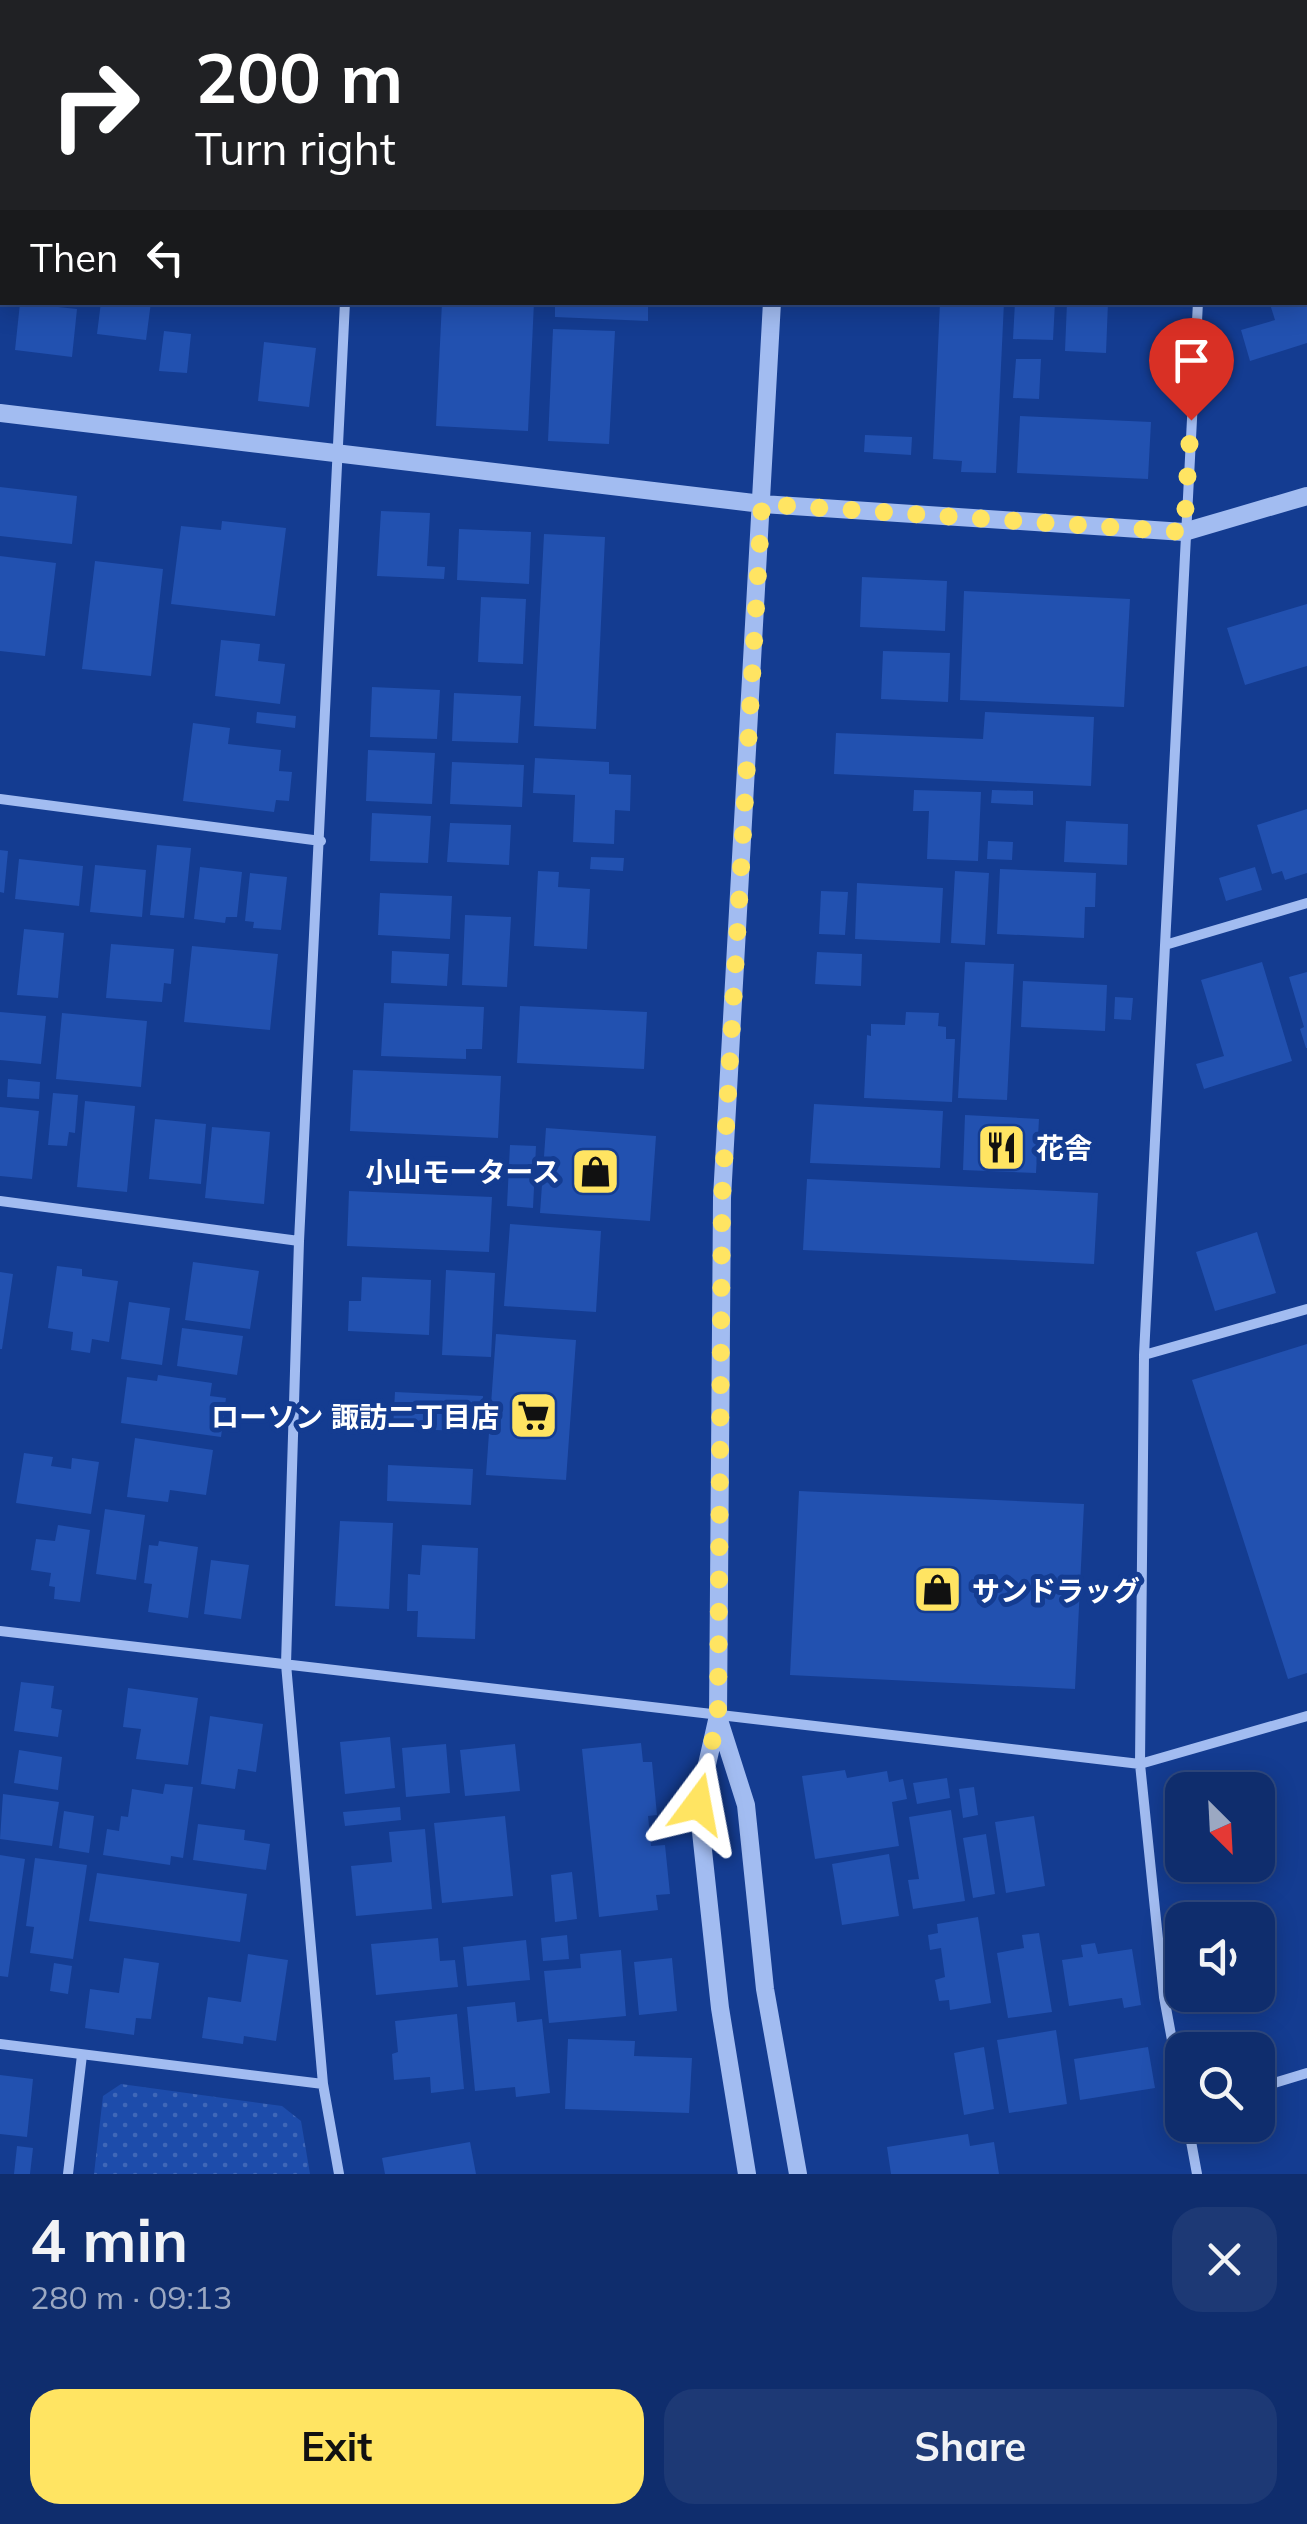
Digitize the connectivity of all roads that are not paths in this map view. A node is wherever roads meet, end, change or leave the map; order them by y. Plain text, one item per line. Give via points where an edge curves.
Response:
1 (345, 305) edge
2 (772, 305) edge
3 (1198, 305) edge
4 (0, 413) edge
5 (339, 452) junction
6 (1307, 496) edge
7 (762, 504) junction
8 (1184, 532) junction
9 (0, 798) edge
10 (320, 841) junction
11 (1307, 904) edge
12 (1165, 945) junction
13 (0, 1201) edge
14 (298, 1241) junction
15 (1307, 1308) edge
16 (1144, 1356) junction
17 (0, 1631) edge
18 (286, 1664) junction
19 (718, 1716) junction
20 (1307, 1716) edge
21 (1140, 1764) junction
22 (1170, 2032) edge
23 (0, 2044) edge
24 (82, 2054) junction
25 (1307, 2073) edge
26 (1275, 2083) edge
27 (324, 2084) junction
28 (1191, 2142) edge
29 (68, 2174) edge
30 (339, 2174) edge
31 (747, 2174) edge
32 (798, 2174) edge
33 (1197, 2174) edge

1 - 5 street
2 - 7 street
3 - 8 street
4 - 5 street
5 - 7 street
5 - 10 street
6 - 8 street
7 - 8 street
7 - 19 street via 722,1198
8 - 12 street
9 - 10 street
10 - 14 street
11 - 12 street
12 - 16 street
13 - 14 street
14 - 18 street
15 - 16 street
16 - 21 street
17 - 18 street
18 - 19 street
18 - 27 street
19 - 21 street
19 - 31 street via 698,1804
19 - 32 street via 746,1805 766,1990
20 - 21 street
21 - 22 street
23 - 24 street
24 - 27 street
24 - 29 street
25 - 26 street
27 - 30 street
28 - 33 street

